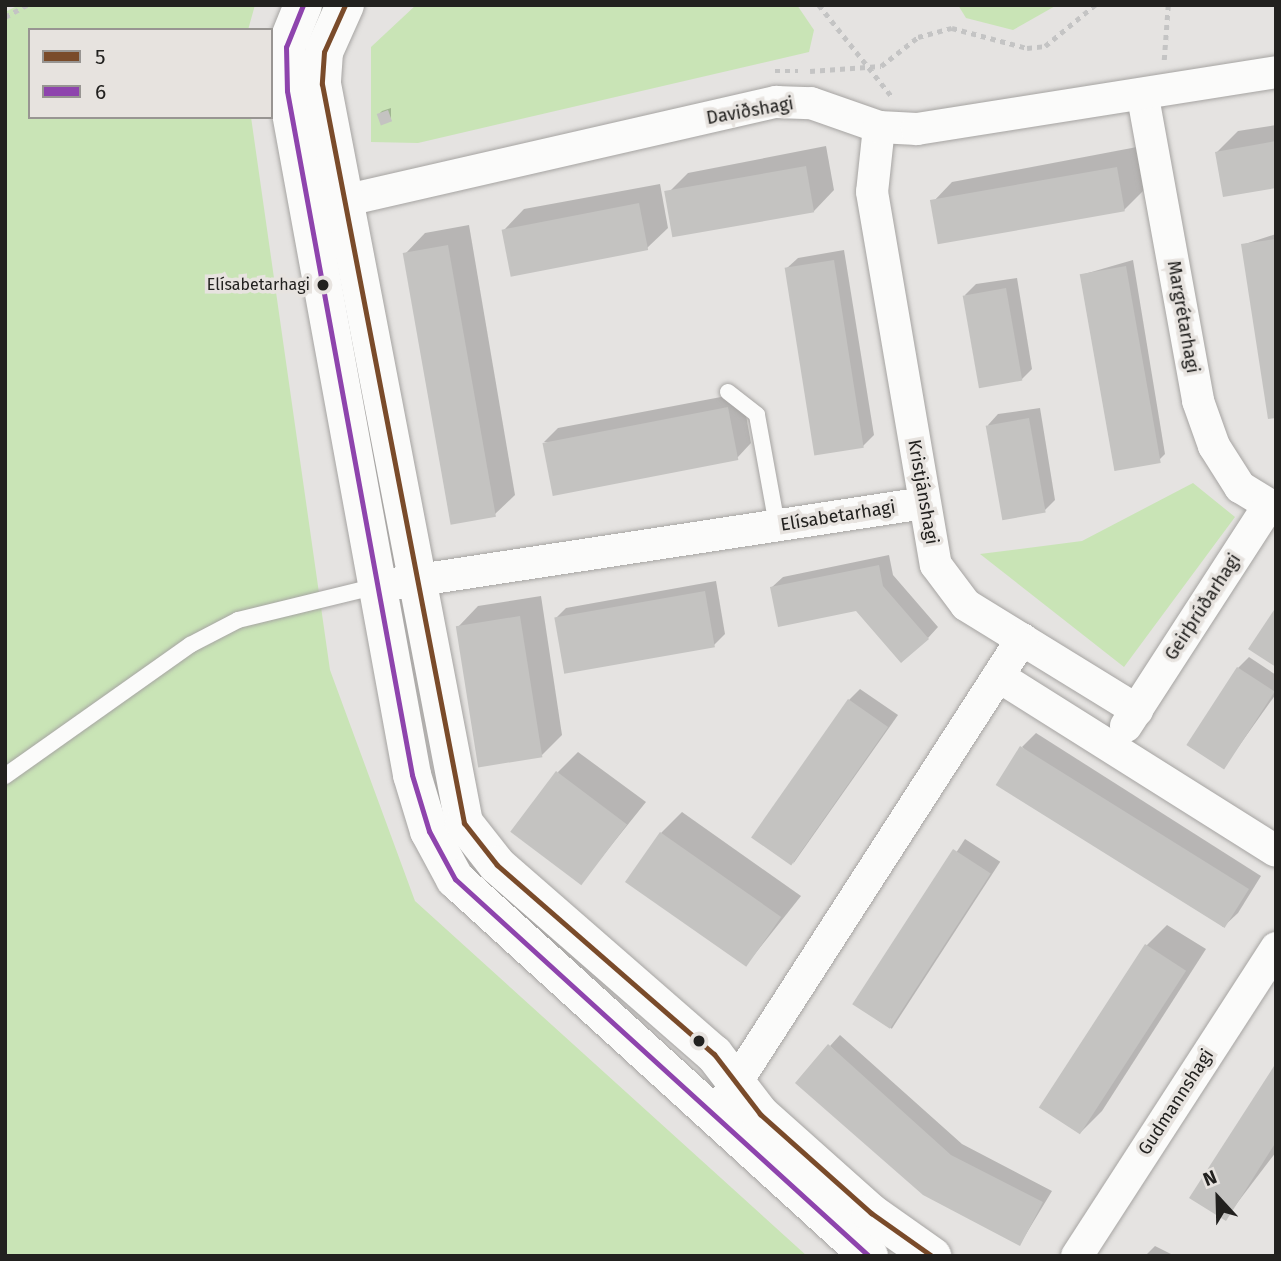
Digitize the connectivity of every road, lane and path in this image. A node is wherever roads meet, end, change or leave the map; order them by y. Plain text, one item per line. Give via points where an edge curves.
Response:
1 (27, 5) edge
2 (303, 5) edge
3 (345, 5) edge
4 (820, 5) edge
5 (1168, 5) edge
6 (5, 17) edge
7 (1276, 72) edge
8 (1152, 95) junction
9 (879, 127) junction
10 (918, 129) junction
11 (328, 205) junction
12 (728, 392) dead end
13 (924, 503) junction
14 (1272, 507) edge
15 (777, 525) junction
16 (396, 583) junction
17 (1022, 639) junction
18 (998, 676) junction
19 (1136, 710) junction
20 (1112, 747) junction
21 (5, 776) edge
22 (1276, 851) edge
23 (1276, 948) edge
24 (736, 1083) junction
25 (713, 1118) junction
26 (869, 1256) edge
27 (932, 1256) edge
28 (1077, 1256) edge

1 - 6 path
2 - 11 street via 285,64
3 - 11 street via 324,52
4 - 10 path
5 - 8 path
7 - 8 street, Daviðshagi
8 - 10 street, Daviðshagi
8 - 14 street, Margrétarhagi via 1198,401 1214,446 1240,487
9 - 10 street, Daviðshagi
9 - 11 street, Daviðshagi via 831,107 776,102
9 - 13 street, Kristjánshagi via 872,192
11 - 16 street
12 - 15 lane via 757,415
13 - 15 street, Elísabetarhagi
13 - 17 street, Kristjánshagi via 945,582 967,605
14 - 19 street, Geirþrúðarhagi
15 - 16 street, Elísabetarhagi
16 - 21 lane via 238,620 190,645
16 - 24 street via 464,823 497,865 714,1054
16 - 25 street via 412,775 429,831 455,879
17 - 18 street
17 - 19 street, Kristjánshagi
18 - 20 street
18 - 24 street
19 - 20 street
20 - 22 street
23 - 28 street, Gudmannshagi
24 - 25 street
24 - 27 street via 760,1114 871,1213
25 - 26 street

